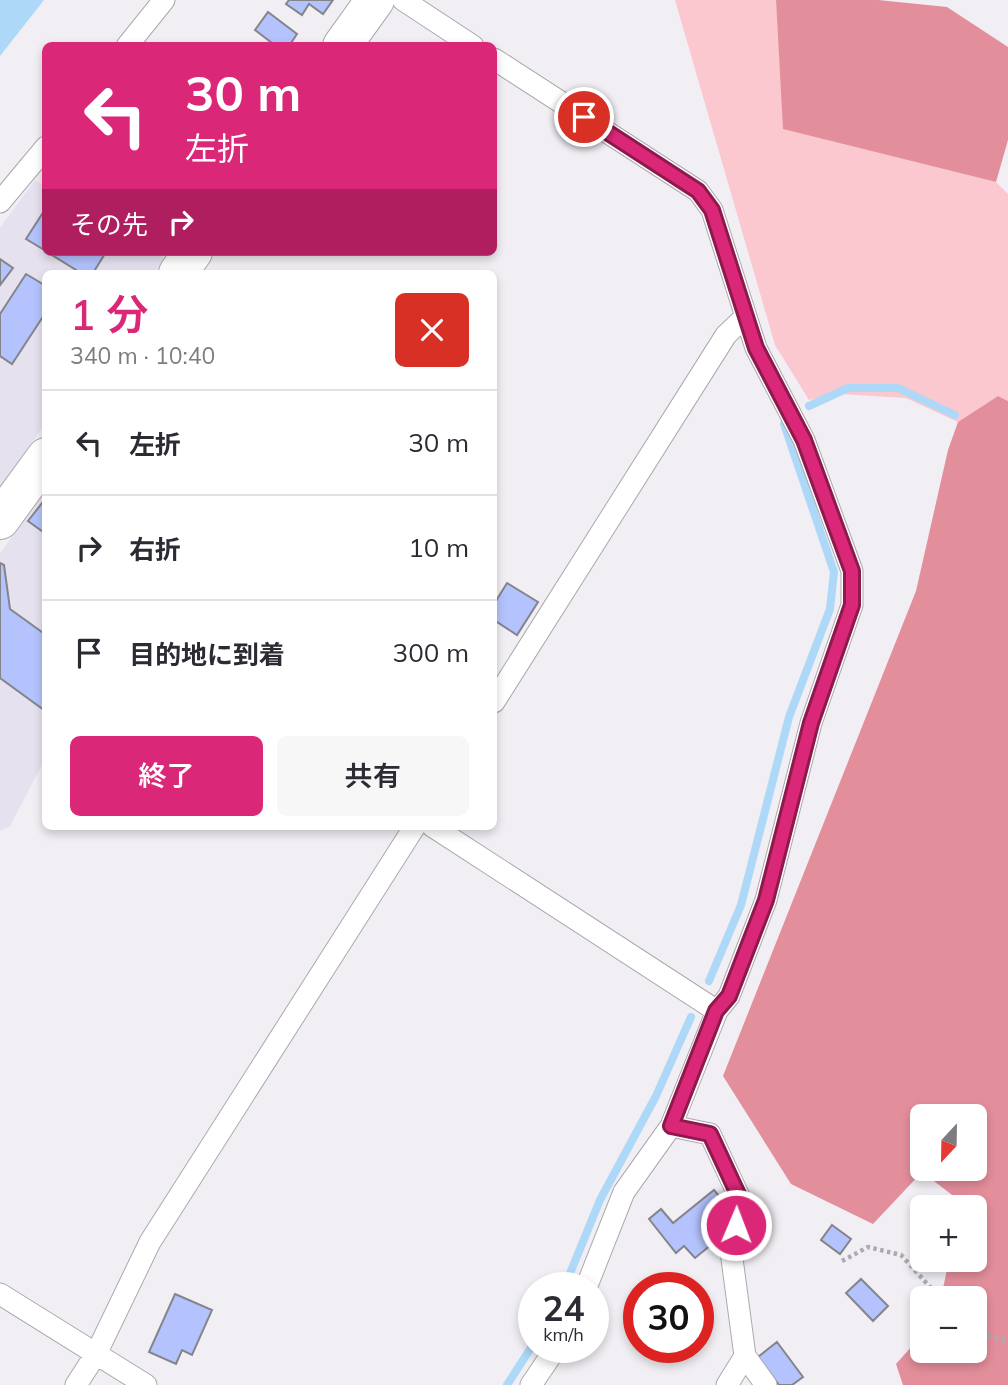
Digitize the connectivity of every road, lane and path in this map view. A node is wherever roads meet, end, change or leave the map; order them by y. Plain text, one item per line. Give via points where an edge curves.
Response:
1 (164, 0) edge
2 (375, 0) edge
3 (403, 0) edge
4 (130, 42) edge
5 (345, 42) edge
6 (467, 42) edge
7 (497, 61) edge
8 (42, 152) edge
9 (0, 202) edge
10 (745, 317) junction
11 (42, 462) edge
12 (0, 520) edge
13 (497, 697) edge
14 (412, 830) edge
15 (438, 830) edge
16 (716, 1011) junction
17 (671, 1126) junction
18 (842, 1261) dead end
19 (592, 1272) edge
20 (929, 1286) edge
21 (0, 1294) edge
22 (987, 1335) edge
23 (1008, 1342) edge
24 (96, 1354) junction
25 (745, 1356) junction
26 (546, 1363) edge
27 (75, 1385) edge
28 (146, 1385) edge
29 (531, 1385) edge
30 (727, 1385) edge
31 (765, 1385) edge

1 - 4 street
2 - 5 highway
3 - 6 street
7 - 10 street via 698,191 712,210
8 - 9 street
10 - 13 street via 726,335
10 - 16 street via 804,440 852,571 852,605 811,723 766,900 729,996
11 - 12 highway
14 - 24 street via 150,1242
15 - 16 street
16 - 17 street
17 - 19 street via 624,1192
17 - 25 street via 710,1134 743,1205 730,1244
18 - 20 path via 868,1247 901,1255
21 - 24 street
22 - 23 path
24 - 27 street
24 - 28 street
25 - 30 street
25 - 31 street
26 - 29 street

